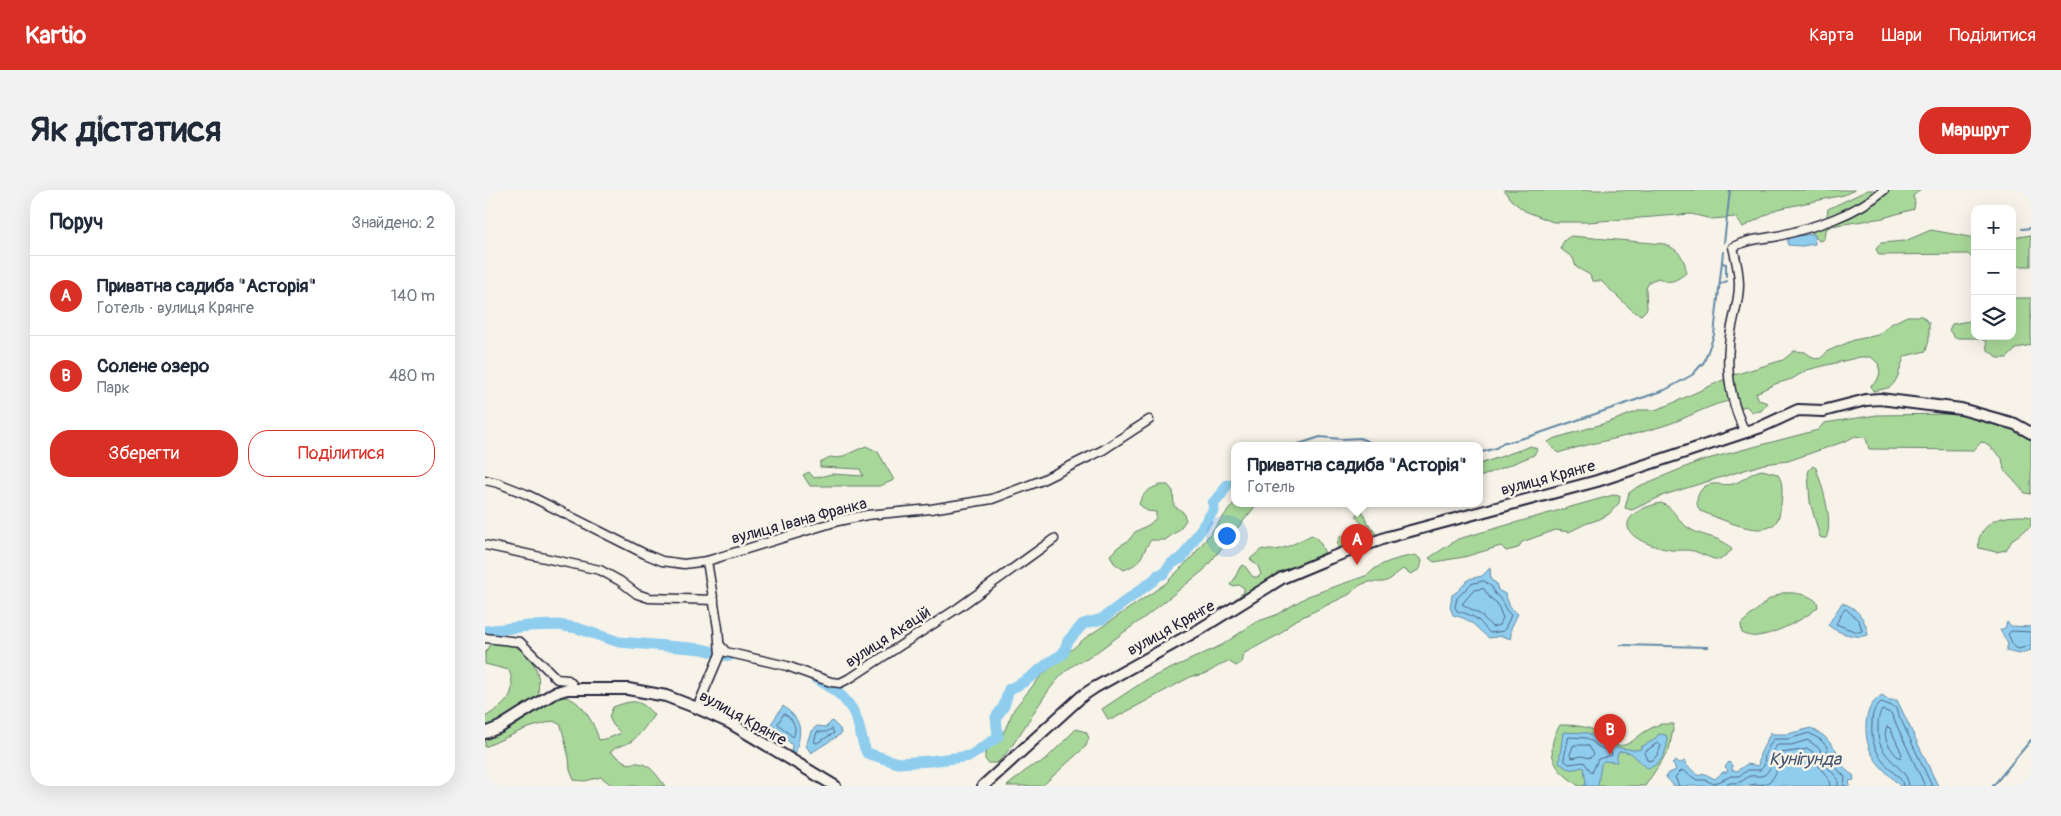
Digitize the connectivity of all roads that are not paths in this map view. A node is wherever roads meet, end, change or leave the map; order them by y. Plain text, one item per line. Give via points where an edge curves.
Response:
1 (1884, 190) edge
2 (1149, 420) dead end
3 (1745, 432) junction
4 (2031, 433) edge
5 (485, 480) edge
6 (1054, 539) dead end
7 (485, 545) edge
8 (707, 560) junction
9 (714, 600) junction
10 (485, 638) edge
11 (720, 645) junction
12 (572, 688) junction
13 (697, 708) junction
14 (485, 733) edge
15 (835, 786) edge
16 (983, 786) edge

1 - 3 street via 1852,212 1776,236 1744,241 1733,247 1739,286 1729,346 1729,371 1735,411
2 - 8 street, вулиця Івана Франка via 1103,450 1040,481 992,499 838,521
3 - 4 street, вулиця Крянге via 1798,410 1823,411 1880,399 1961,409 2015,424
3 - 16 street, вулиця Крянге via 1597,481 1388,536 1282,578 1083,696
5 - 8 street, вулиця Івана Франка via 526,494 662,561 684,564
6 - 11 street, вулиця Акацій via 958,608 859,674 840,683 726,652
7 - 9 street via 600,570 649,598
8 - 9 street
9 - 11 street
10 - 12 street via 520,642 557,679 569,680
11 - 13 street via 720,654
12 - 13 street, вулиця Крянге via 628,689 665,696
12 - 14 street via 554,693
13 - 15 street, вулиця Крянге

